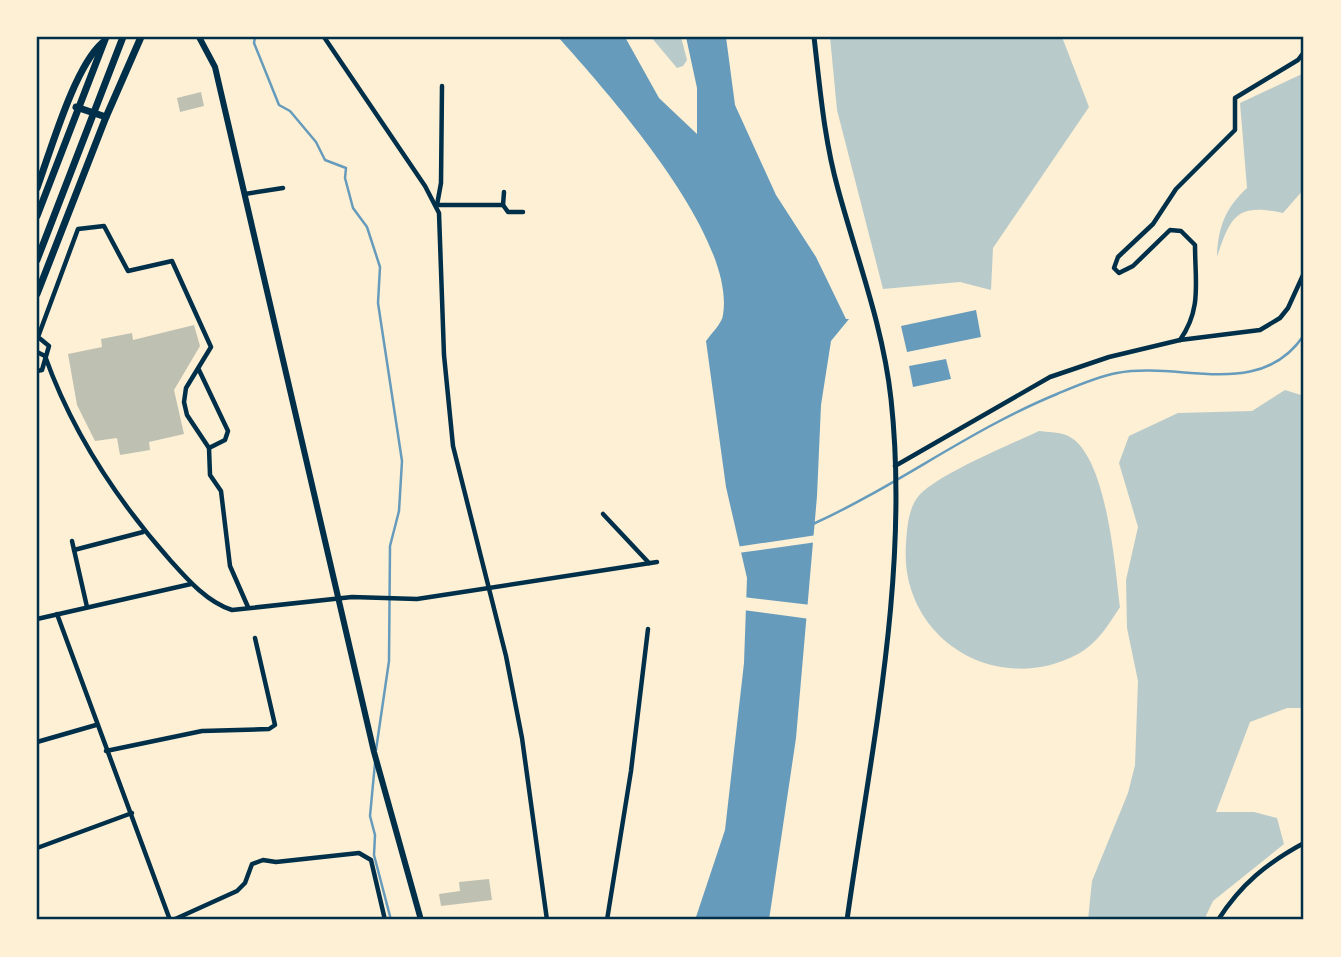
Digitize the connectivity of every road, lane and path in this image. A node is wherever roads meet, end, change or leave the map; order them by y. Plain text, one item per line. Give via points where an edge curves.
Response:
1 (108, 37) edge
2 (123, 37) edge
3 (141, 37) edge
4 (200, 37) edge
5 (324, 37) edge
6 (814, 37) edge
7 (1304, 52) edge
8 (442, 86) dead end
9 (69, 105) junction
10 (106, 117) junction
11 (37, 188) edge
12 (283, 188) dead end
13 (504, 192) dead end
14 (245, 194) junction
15 (437, 205) junction
16 (503, 205) junction
17 (523, 212) dead end
18 (37, 216) edge
19 (37, 260) edge
20 (1304, 273) edge
21 (37, 294) edge
22 (1180, 340) junction
23 (37, 352) edge
24 (45, 356) junction
25 (37, 370) edge
26 (199, 370) junction
27 (209, 448) junction
28 (895, 469) junction
29 (603, 513) dead end
30 (143, 532) junction
31 (72, 541) dead end
32 (74, 550) junction
33 (657, 562) dead end
34 (649, 564) junction
35 (192, 583) junction
36 (489, 586) junction
37 (339, 598) junction
38 (87, 607) junction
39 (248, 607) junction
40 (57, 614) junction
41 (37, 619) edge
42 (648, 629) dead end
43 (255, 638) dead end
44 (96, 725) junction
45 (37, 742) edge
46 (106, 751) junction
47 (132, 813) junction
48 (1304, 844) edge
49 (37, 848) edge
50 (171, 920) edge
51 (385, 920) edge
52 (421, 920) edge
53 (547, 920) edge
54 (607, 920) edge
55 (847, 920) edge
56 (1218, 920) edge

1 - 9 highway via 88,60
1 - 18 highway
2 - 19 highway
3 - 10 highway
4 - 14 main road via 215,67
5 - 15 street
6 - 28 street via 837,187 870,293 888,378
7 - 22 street via 1235,97 1235,130 1118,257 1114,268 1119,273 1133,266 1170,230 1181,231 1195,245 1197,301 1192,323
8 - 15 street via 442,183
9 - 10 highway
9 - 11 highway
10 - 21 highway
12 - 14 street
13 - 16 street
14 - 37 main road
15 - 16 street
15 - 36 street via 450,427
16 - 17 street via 508,212
20 - 22 street via 1288,309 1270,325 1245,333
22 - 28 street via 1050,377
23 - 24 street
24 - 25 street via 42,370
24 - 26 street via 49,346 38,337 78,229 104,226 128,271 172,261 212,347
24 - 30 street via 100,470
26 - 27 street via 186,388 184,402 187,415
26 - 27 street via 228,431 225,440
27 - 39 street via 210,475 221,491 230,566
28 - 55 street via 897,547
29 - 34 street
30 - 32 street
30 - 35 street
31 - 32 street
32 - 38 street
33 - 34 street
34 - 36 street
35 - 38 street
35 - 39 street via 225,607
36 - 37 street via 417,599
36 - 53 street via 522,738
37 - 39 street
37 - 52 main road via 391,820
38 - 40 street
40 - 41 street
40 - 44 street
42 - 54 street
43 - 46 street via 275,725 270,729 202,731
44 - 45 street
44 - 46 street
46 - 47 street
47 - 49 street
47 - 50 street
48 - 56 street via 1262,868
50 - 51 street via 237,891 252,864 263,860 359,853 371,860

